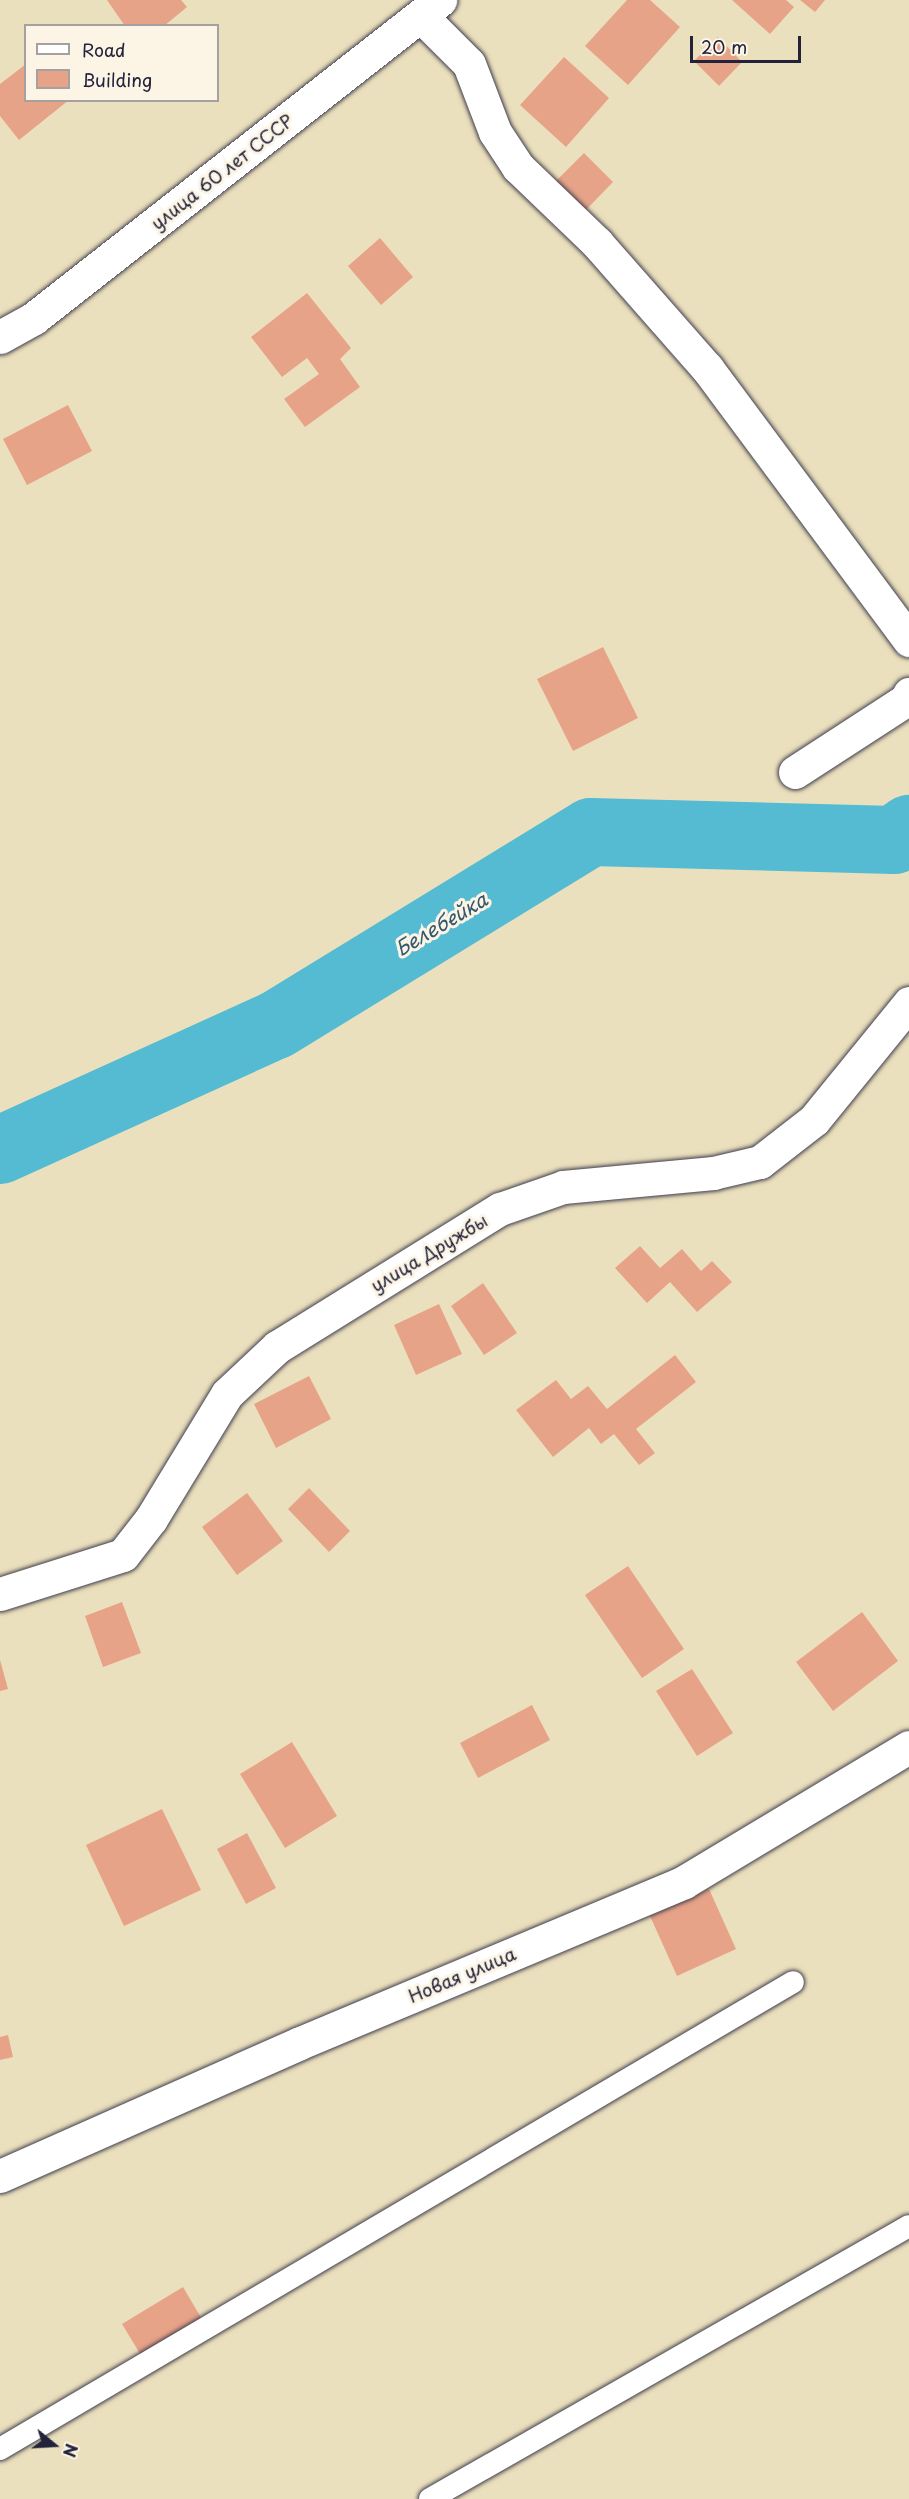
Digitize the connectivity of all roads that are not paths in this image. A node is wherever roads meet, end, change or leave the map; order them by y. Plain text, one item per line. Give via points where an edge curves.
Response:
1 (431, 8) edge
2 (0, 337) edge
3 (909, 640) edge
4 (909, 694) edge
5 (795, 772) dead end
6 (909, 1004) edge
7 (0, 1594) edge
8 (909, 1747) edge
9 (793, 1982) dead end
10 (0, 2176) edge
11 (909, 2226) edge
12 (0, 2449) edge
13 (430, 2499) edge

1 - 2 street, улица 60 лет СССР via 34,318
1 - 3 street via 470,64 495,132 518,167 597,243 707,368
4 - 5 street via 906,700
6 - 7 street, улица Дружбы via 814,1120 759,1162 713,1173 563,1186 500,1209 277,1347 226,1394 151,1519 123,1555
8 - 10 street, Новая улица via 684,1881 300,2043
9 - 12 lane
11 - 13 lane

